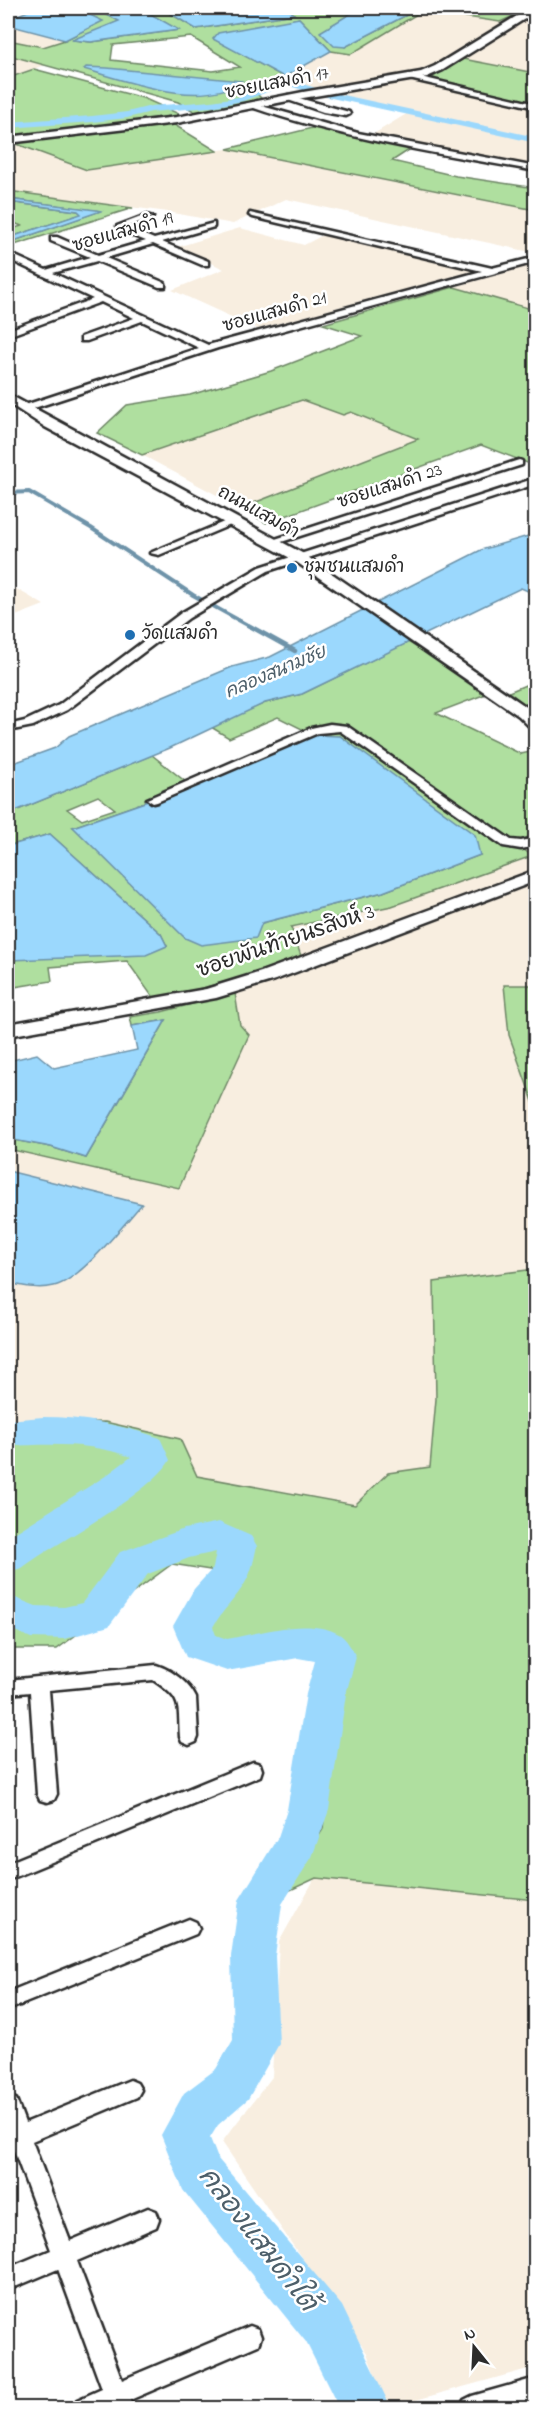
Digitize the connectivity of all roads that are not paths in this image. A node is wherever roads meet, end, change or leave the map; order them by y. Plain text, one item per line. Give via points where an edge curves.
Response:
1 (536, 8) edge
2 (412, 77) junction
3 (288, 97) junction
4 (254, 105) junction
5 (536, 106) edge
6 (346, 114) dead end
7 (8, 140) edge
8 (536, 169) edge
9 (253, 215) dead end
10 (149, 217) dead end
11 (211, 225) dead end
12 (54, 239) dead end
13 (153, 242) junction
14 (8, 256) edge
15 (99, 257) junction
16 (536, 258) edge
17 (205, 263) dead end
18 (492, 270) junction
19 (45, 273) junction
20 (162, 285) dead end
21 (101, 298) junction
22 (142, 318) junction
23 (8, 333) edge
24 (84, 339) dead end
25 (209, 349) junction
26 (8, 398) edge
27 (25, 408) junction
28 (519, 463) dead end
29 (536, 481) edge
30 (235, 521) junction
31 (272, 542) junction
32 (155, 553) dead end
33 (297, 556) junction
34 (536, 724) edge
35 (8, 728) edge
36 (153, 799) dead end
37 (536, 842) edge
38 (536, 875) edge
39 (8, 1030) edge
40 (39, 1684) junction
41 (8, 1687) edge
42 (189, 1737) dead end
43 (253, 1770) dead end
44 (47, 1794) dead end
45 (8, 1872) edge
46 (189, 1928) dead end
47 (8, 2001) edge
48 (130, 2090) dead end
49 (8, 2106) edge
50 (13, 2138) edge
51 (148, 2219) dead end
52 (63, 2255) junction
53 (8, 2279) edge
54 (250, 2337) dead end
55 (536, 2389) edge
56 (118, 2402) edge
57 (85, 2409) edge
58 (472, 2409) edge

1 - 2 street, ซอยแสมดำ 17 via 439,68
2 - 3 street, ซอยแสมดำ 17
2 - 5 street
3 - 4 street, ซอยแสมดำ 17
3 - 6 street
4 - 7 street, ซอยแสมดำ 17 via 177,120
4 - 8 street via 340,132
9 - 18 street
10 - 13 street via 121,228
11 - 13 street, ซอยแสมดำ 19
12 - 15 street
13 - 15 street, ซอยแสมดำ 19
13 - 17 street
14 - 19 street
15 - 19 street, ซอยแสมดำ 19
15 - 20 street
16 - 18 street, ซอยแสมดำ 21
18 - 25 street, ซอยแสมดำ 21
19 - 21 street
21 - 22 street
21 - 23 street
22 - 24 street
22 - 25 street
25 - 27 street, ซอยแสมดำ 21
26 - 27 street, ถนนแสมดำ
27 - 30 street, ถนนแสมดำ
28 - 31 street, ซอยแสมดำ 23
29 - 33 street
30 - 31 street, ถนนแสมดำ
30 - 32 street
31 - 33 street, ถนนแสมดำ
33 - 34 street, ถนนแสมดำ
33 - 35 street via 238,581 208,600 52,715
36 - 37 street via 330,727 343,729 376,749 507,843 521,846
38 - 39 street, ซอยพันท้ายนรสิงห์ 3 via 268,976 209,994
40 - 41 street
40 - 42 street via 156,1672 187,1698
40 - 44 street
43 - 45 street
46 - 47 street
48 - 50 street
49 - 50 street
50 - 52 street
51 - 52 street
52 - 53 street
52 - 56 street
54 - 56 street
55 - 58 street
56 - 57 street

